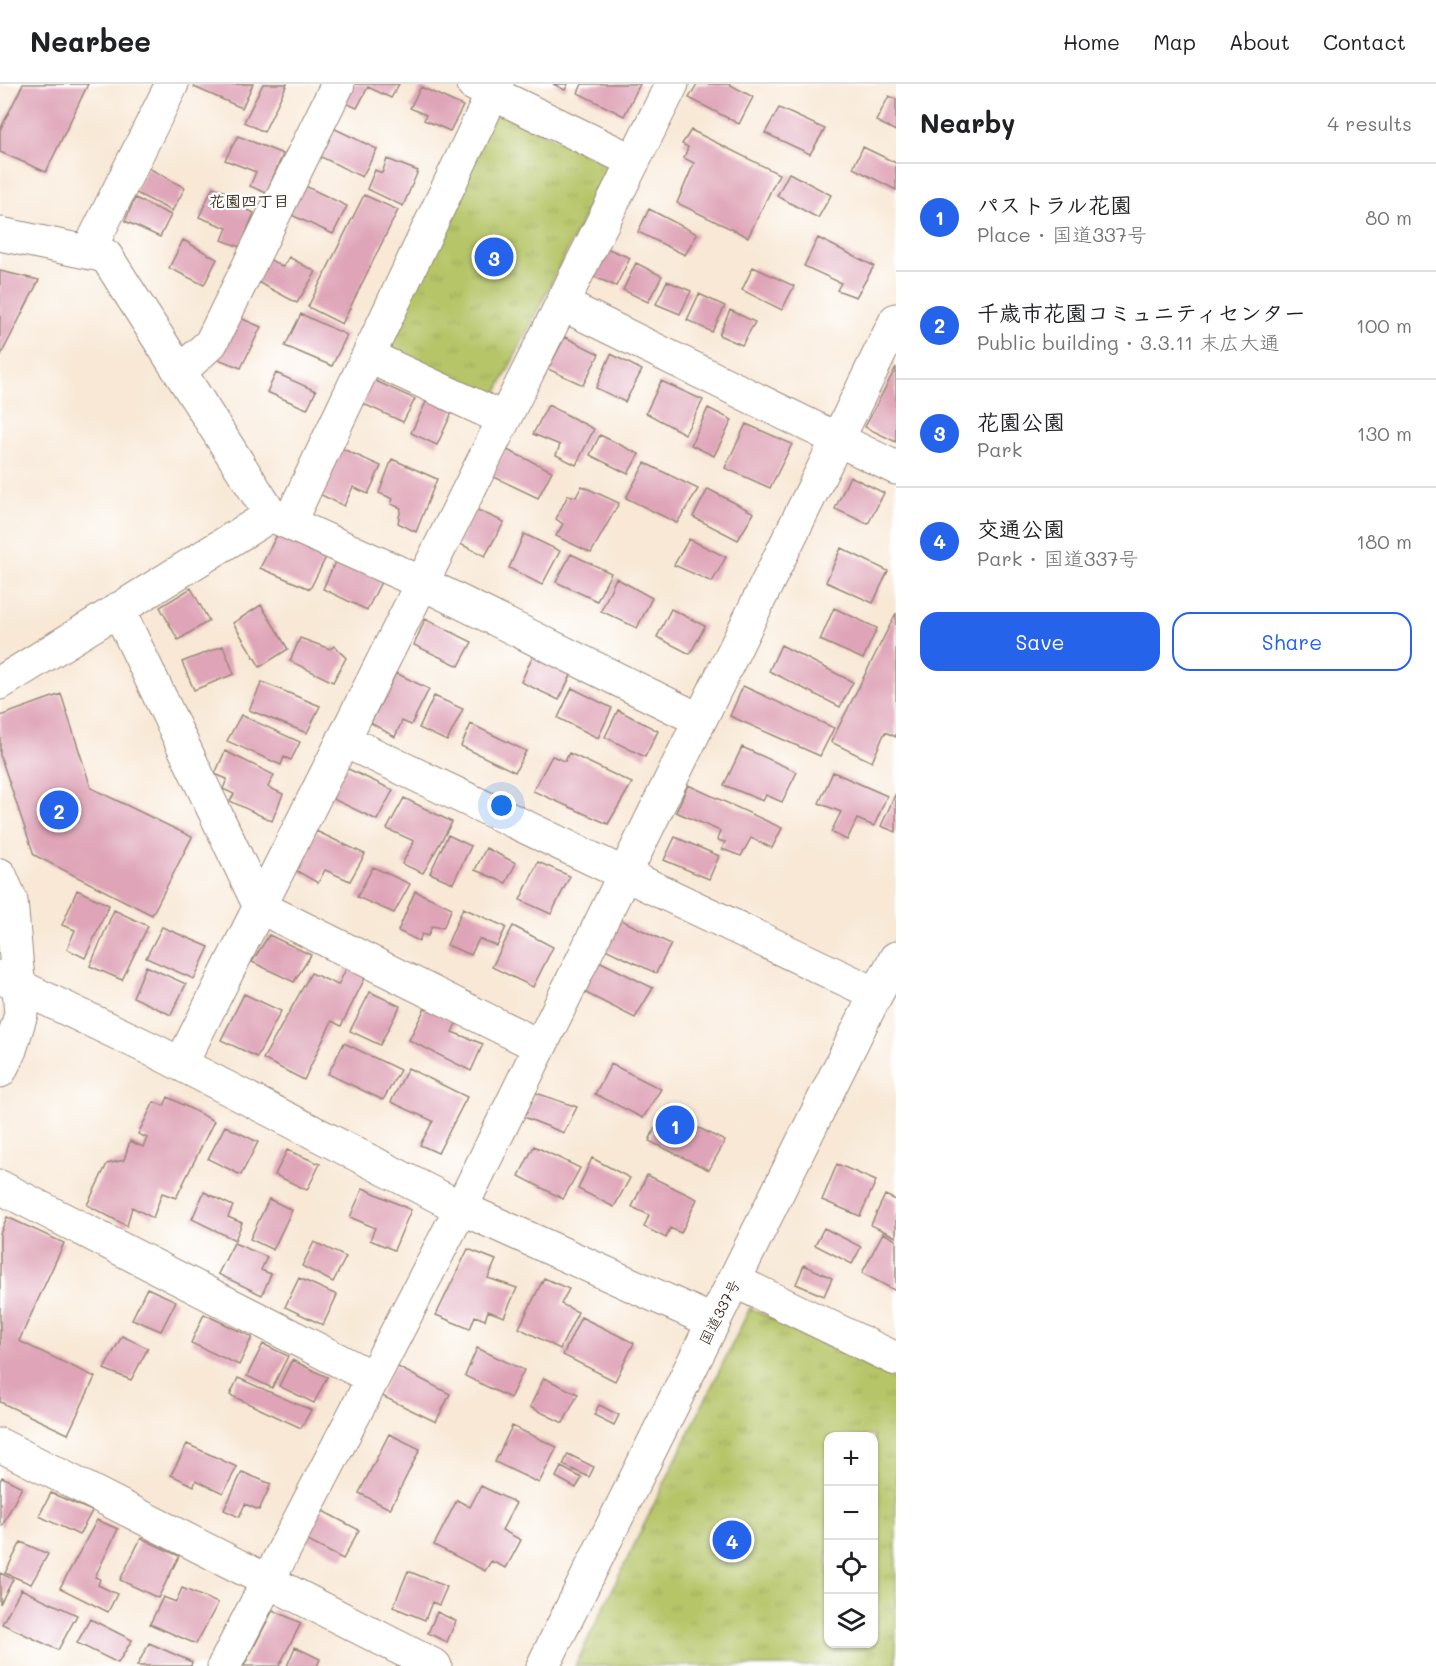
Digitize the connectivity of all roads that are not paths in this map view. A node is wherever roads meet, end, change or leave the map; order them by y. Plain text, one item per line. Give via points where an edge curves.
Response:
1 (172, 84) edge
2 (339, 84) edge
3 (672, 84) edge
4 (487, 87) edge
5 (633, 161) junction
6 (0, 234) edge
7 (88, 252) junction
8 (562, 304) junction
9 (896, 320) edge
10 (368, 356) junction
11 (180, 372) junction
12 (504, 419) junction
13 (838, 440) junction
14 (896, 468) edge
15 (280, 519) junction
16 (422, 583) junction
17 (118, 609) junction
18 (0, 683) edge
19 (700, 720) junction
20 (343, 740) junction
21 (625, 874) junction
22 (0, 875) edge
23 (260, 907) junction
24 (896, 958) edge
25 (10, 982) edge
26 (876, 994) junction
27 (539, 1046) junction
28 (181, 1064) junction
29 (0, 1071) edge
30 (0, 1187) edge
31 (461, 1208) junction
32 (735, 1281) junction
33 (714, 1322) junction
34 (896, 1359) edge
35 (374, 1378) junction
36 (0, 1445) edge
37 (268, 1581) junction
38 (224, 1666) edge
39 (435, 1666) edge
40 (543, 1666) edge

1 - 7 main road
2 - 11 main road via 211,342
3 - 5 main road
4 - 5 main road
4 - 10 main road
5 - 8 main road
6 - 7 main road
7 - 11 main road via 106,256
8 - 12 main road
8 - 13 main road
9 - 13 main road
10 - 12 main road
10 - 15 main road
11 - 15 main road
12 - 16 main road
13 - 14 main road
13 - 19 main road
15 - 16 main road
15 - 17 main road
16 - 19 main road
16 - 20 main road
17 - 18 main road
17 - 23 main road
19 - 21 main road
20 - 21 main road
20 - 23 main road
21 - 26 main road
21 - 27 main road
22 - 25 main road via 11,901
23 - 27 main road
23 - 28 main road
24 - 26 main road, 国道337号
25 - 28 main road
25 - 29 main road via 21,1014
26 - 32 main road, 国道337号
27 - 31 main road
28 - 31 main road
30 - 35 main road
31 - 33 main road
31 - 35 main road
32 - 33 main road, 国道337号
32 - 34 main road
33 - 40 main road, 国道337号
35 - 37 main road
36 - 37 main road
37 - 38 main road
37 - 39 main road

